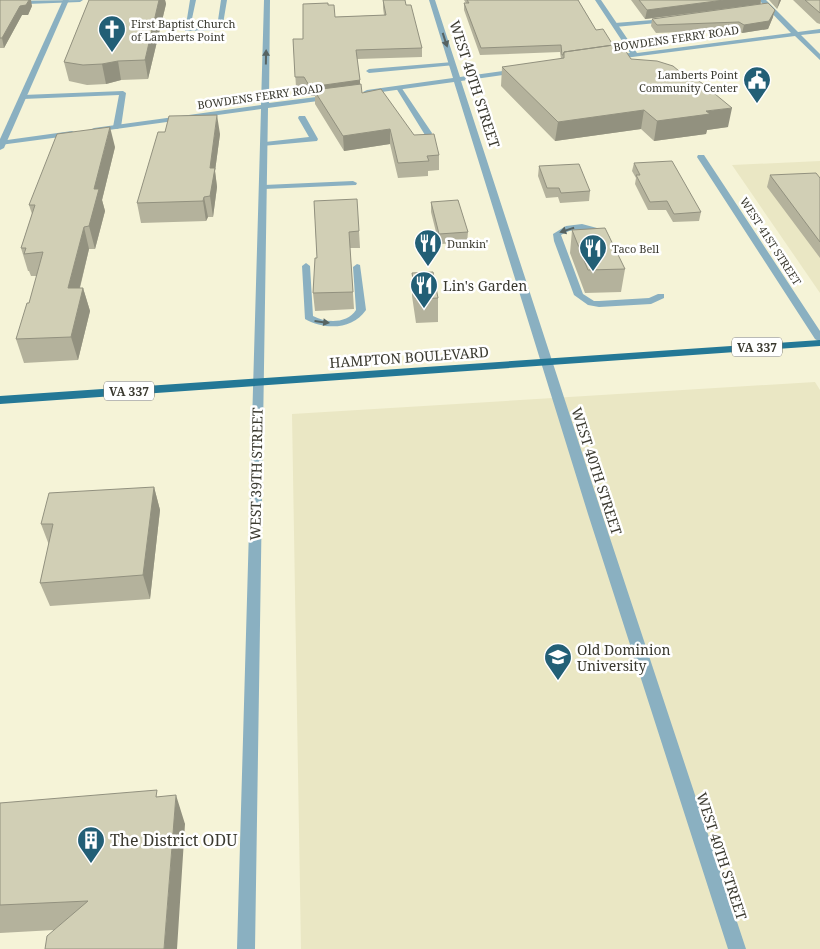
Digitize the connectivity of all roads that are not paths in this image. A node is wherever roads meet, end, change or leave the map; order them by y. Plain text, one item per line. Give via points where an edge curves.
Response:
1 (65, 0) edge
2 (80, 0) edge
3 (193, 0) edge
4 (224, 0) edge
5 (267, 0) edge
6 (432, 0) edge
7 (598, 0) edge
8 (762, 0) edge
9 (0, 3) edge
10 (769, 7) junction
11 (758, 8) edge
12 (674, 20) edge
13 (615, 25) junction
14 (820, 30) edge
15 (795, 34) junction
16 (635, 55) junction
17 (820, 58) edge
18 (605, 59) edge
19 (453, 64) junction
20 (369, 70) dead end
21 (526, 70) edge
22 (458, 80) junction
23 (400, 88) junction
24 (361, 93) edge
25 (342, 96) edge
26 (22, 97) junction
27 (266, 106) junction
28 (302, 118) dead end
29 (117, 127) junction
30 (89, 130) edge
31 (80, 132) edge
32 (428, 132) edge
33 (1, 144) edge
34 (265, 144) junction
35 (701, 157) dead end
36 (353, 184) dead end
37 (264, 187) junction
38 (611, 241) edge
39 (306, 266) dead end
40 (357, 267) dead end
41 (662, 296) dead end
42 (820, 341) edge
43 (547, 363) junction
44 (258, 383) junction
45 (0, 400) edge
46 (246, 949) edge
47 (737, 949) edge

1 - 2 street
1 - 9 street
1 - 26 street
3 - 4 lane via 186,30 220,29
27 -> 5 street, WEST 39TH STREET
6 -> 19 street, WEST 40TH STREET
7 - 13 street
8 - 10 street
10 - 11 lane
10 - 15 street
12 - 13 lane
13 - 16 street
14 - 15 street, BOWDENS FERRY ROAD
15 - 16 street, BOWDENS FERRY ROAD
15 - 17 street
16 - 18 street, BOWDENS FERRY ROAD
19 - 20 lane
19 - 22 street, WEST 40TH STREET
21 - 22 street
22 - 23 street
22 - 43 street, WEST 40TH STREET
23 - 24 street
23 - 32 lane
25 - 27 street, BOWDENS FERRY ROAD
26 - 29 lane via 123,93
26 - 33 street
27 - 29 street, BOWDENS FERRY ROAD
27 - 34 street, WEST 39TH STREET
28 - 34 lane via 314,140
29 - 30 street, BOWDENS FERRY ROAD
31 - 33 street
34 - 37 street, WEST 39TH STREET
35 - 42 street, WEST 41ST STREET
36 - 37 lane
37 - 44 street, WEST 39TH STREET
38 -> 41 lane via 588,227 570,228 557,234 579,295 599,304 651,301
39 -> 40 lane via 308,317 327,323 346,322 358,316 361,310
42 - 43 main road, HAMPTON BOULEVARD / VA 337
43 - 44 main road, HAMPTON BOULEVARD / VA 337
43 - 47 street, WEST 40TH STREET
44 - 45 main road, HAMPTON BOULEVARD / VA 337
44 - 46 street, WEST 39TH STREET

